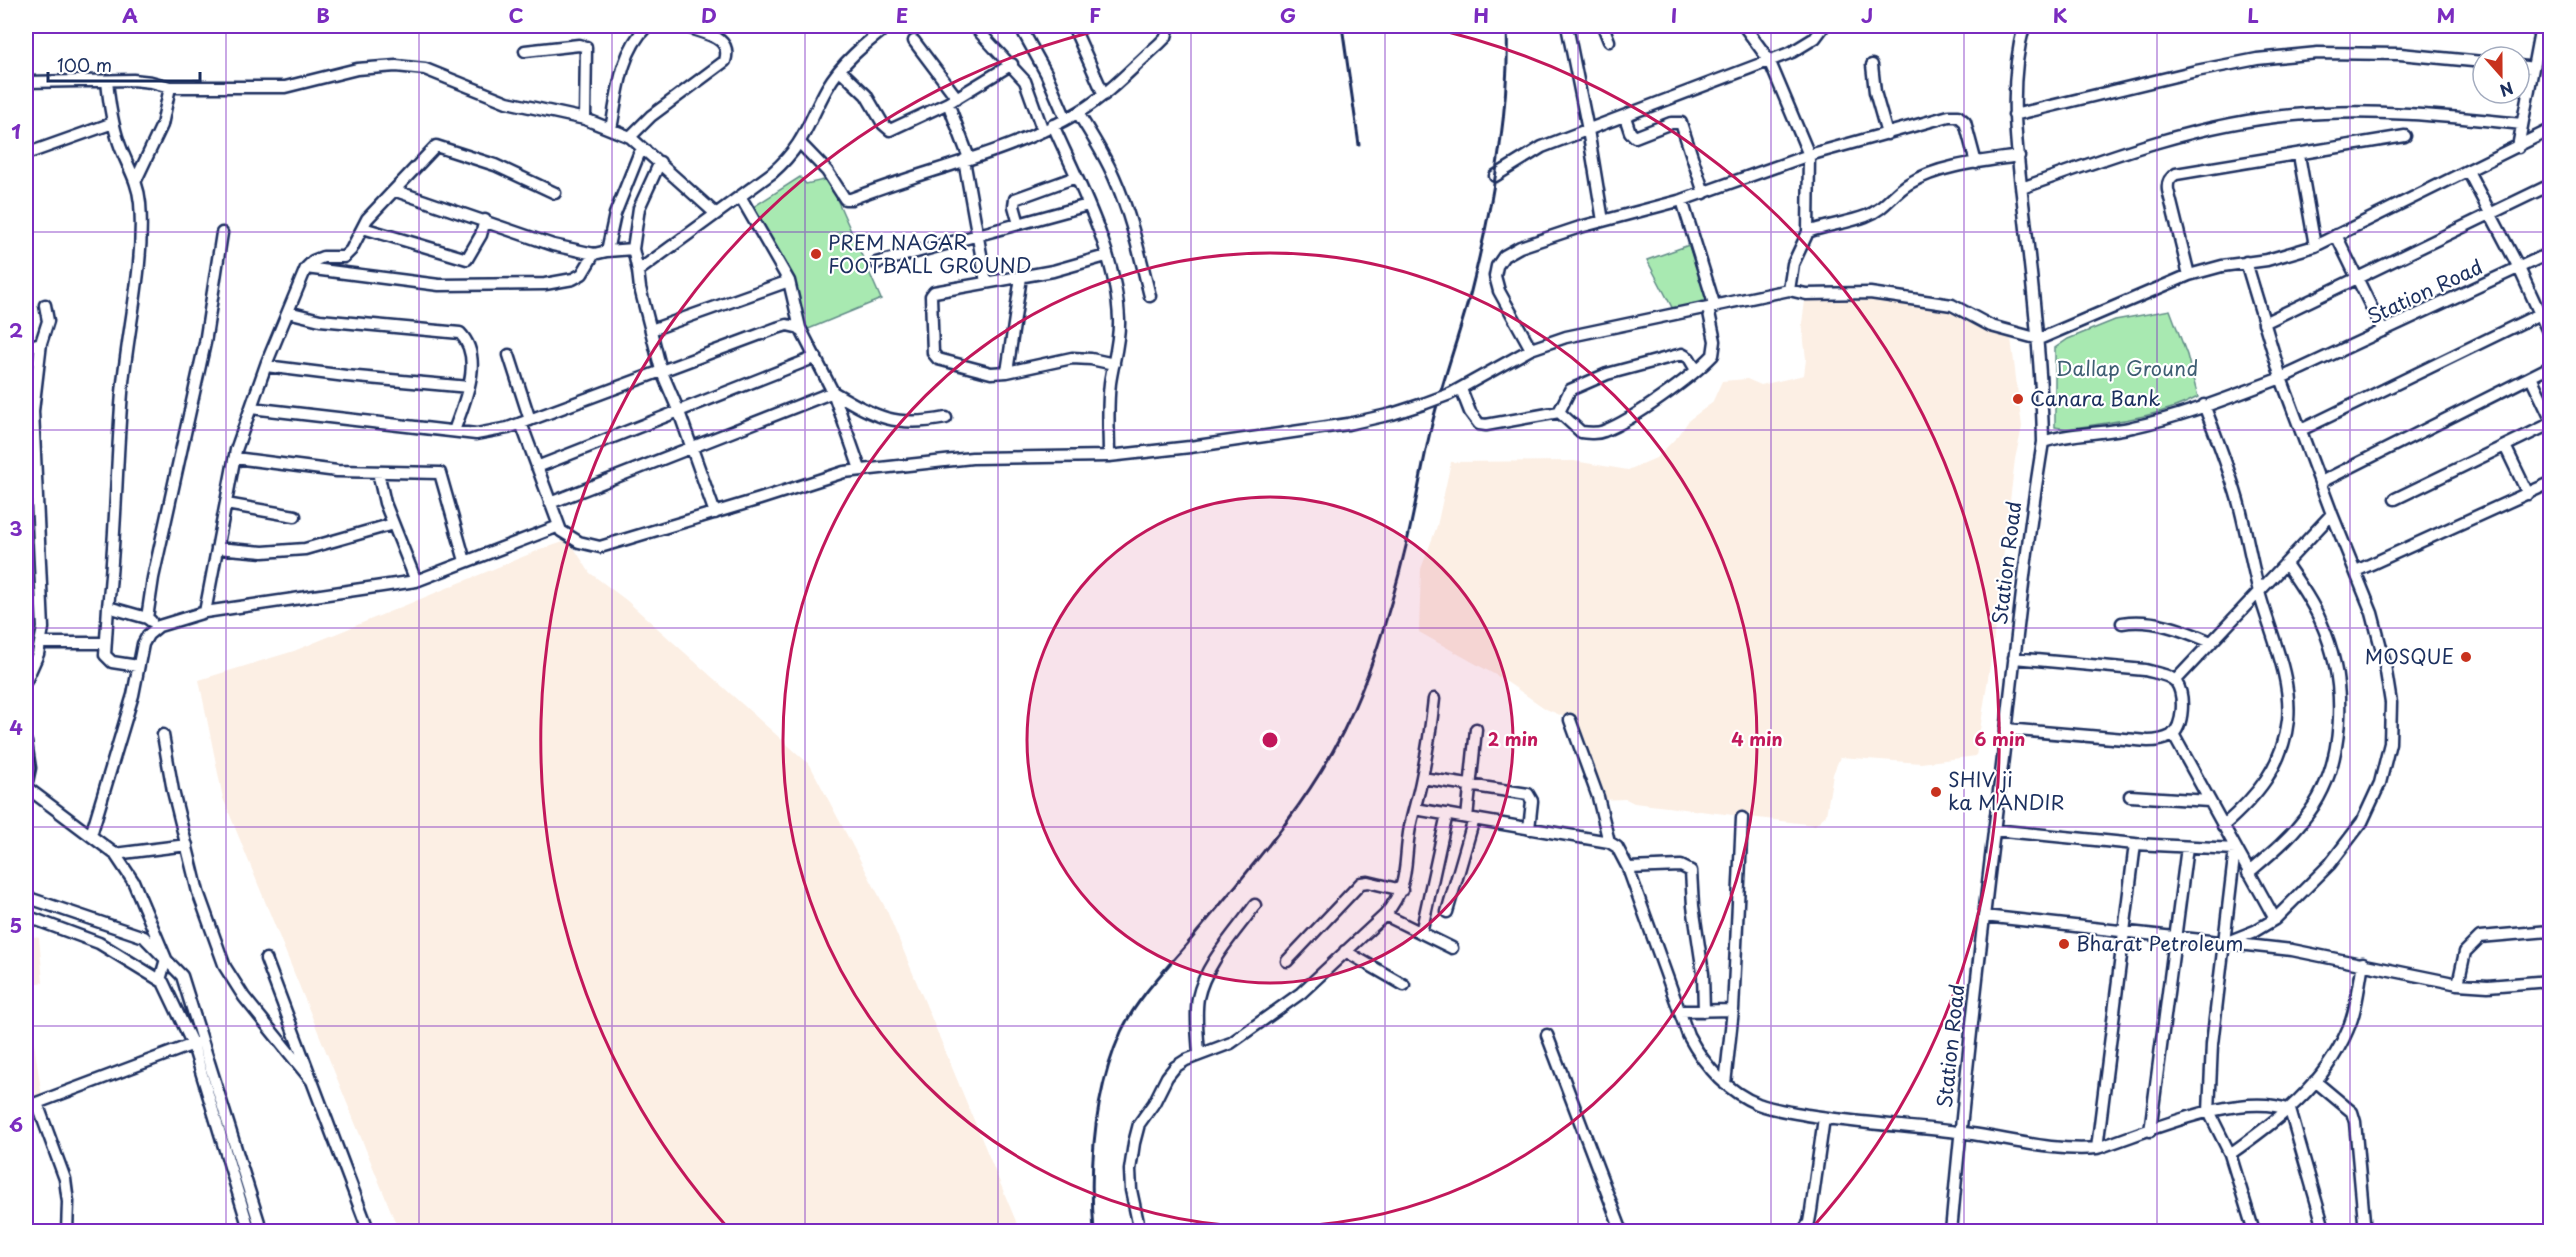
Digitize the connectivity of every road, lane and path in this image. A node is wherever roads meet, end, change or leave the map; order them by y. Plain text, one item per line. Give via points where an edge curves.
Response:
1 (647, 26) edge
2 (684, 26) edge
3 (888, 26) edge
4 (974, 26) edge
5 (1020, 26) edge
6 (1073, 26) edge
7 (1169, 26) edge
8 (1567, 26) edge
9 (1603, 26) edge
10 (1744, 26) edge
11 (1824, 26) edge
12 (2024, 26) edge
13 (2541, 26) edge
14 (914, 41) dead end
15 (1609, 41) dead end
16 (525, 51) dead end
17 (1769, 60) junction
18 (2471, 62) edge
19 (1012, 64) junction
20 (1872, 65) dead end
21 (2533, 68) joint
22 (840, 70) junction
23 (106, 81) junction
24 (26, 82) edge
25 (170, 87) junction
26 (1104, 95) junction
27 (953, 101) junction
28 (1077, 113) junction
29 (2014, 115) junction
30 (1625, 117) junction
31 (585, 119) junction
32 (1065, 119) junction
33 (113, 123) junction
34 (2522, 124) junction
35 (1048, 128) junction
36 (611, 129) junction
37 (1588, 130) junction
38 (2550, 130) edge
39 (1887, 134) junction
40 (2405, 136) dead end
41 (630, 137) junction
42 (800, 143) junction
43 (2517, 147) junction
44 (645, 150) junction
45 (26, 154) edge
46 (2299, 154) junction
47 (1809, 155) junction
48 (2019, 156) junction
49 (967, 159) junction
50 (660, 162) junction
51 (1976, 163) junction
52 (2468, 171) junction
53 (1495, 176) dead end
54 (1076, 177) junction
55 (136, 180) junction
56 (2550, 184) edge
57 (2022, 188) junction
58 (396, 191) junction
59 (555, 193) dead end
60 (1704, 193) junction
61 (740, 196) junction
62 (1682, 200) junction
63 (1089, 205) junction
64 (716, 214) junction
65 (2490, 214) junction
66 (485, 220) junction
67 (1603, 221) junction
68 (1019, 224) junction
69 (363, 228) junction
70 (1808, 232) junction
71 (222, 233) dead end
72 (979, 235) junction
73 (2336, 235) junction
74 (2315, 246) junction
75 (633, 249) junction
76 (607, 251) junction
77 (2550, 253) edge
78 (594, 254) junction
79 (1106, 256) junction
80 (2246, 262) junction
81 (876, 263) dead end
82 (306, 268) junction
83 (2519, 268) junction
84 (639, 271) junction
85 (2189, 275) junction
86 (1021, 277) junction
87 (2357, 278) junction
88 (789, 281) junction
89 (987, 282) junction
90 (1789, 290) junction
91 (1150, 296) dead end
92 (45, 305) dead end
93 (1712, 308) junction
94 (288, 312) junction
95 (2546, 312) edge
96 (2264, 323) junction
97 (800, 328) junction
98 (651, 330) junction
99 (2383, 331) junction
100 (2550, 336) edge
101 (2039, 339) junction
102 (41, 343) junction
103 (26, 347) edge
104 (1531, 349) junction
105 (509, 355) dead end
106 (816, 357) junction
107 (1114, 364) junction
108 (266, 366) junction
109 (2550, 367) edge
110 (661, 370) junction
111 (1696, 370) junction
112 (1007, 372) junction
113 (2531, 376) junction
114 (2282, 378) junction
115 (469, 387) junction
116 (1455, 391) junction
117 (832, 392) junction
118 (2204, 405) junction
119 (251, 408) junction
120 (679, 412) junction
121 (1559, 412) junction
122 (2550, 417) edge
123 (946, 418) dead end
124 (526, 421) junction
125 (2550, 424) edge
126 (2301, 430) junction
127 (454, 431) junction
128 (2043, 442) junction
129 (2505, 446) junction
130 (690, 448) junction
131 (1109, 456) junction
132 (235, 458) junction
133 (537, 468) junction
134 (860, 469) junction
135 (378, 472) junction
136 (2321, 482) junction
137 (2550, 483) edge
138 (2528, 494) junction
139 (2395, 499) dead end
140 (550, 503) junction
141 (226, 504) junction
142 (715, 513) junction
143 (2332, 514) junction
144 (295, 516) dead end
145 (393, 524) junction
146 (559, 526) junction
147 (217, 548) junction
148 (465, 561) junction
149 (2286, 564) junction
150 (2356, 571) junction
151 (416, 581) junction
152 (2259, 592) junction
153 (108, 607) junction
154 (205, 612) junction
155 (147, 618) junction
156 (2122, 623) dead end
157 (159, 626) junction
158 (2211, 642) junction
159 (40, 643) junction
160 (105, 644) junction
161 (2014, 658) junction
162 (138, 666) junction
163 (26, 681) edge
164 (2175, 681) junction
165 (1434, 699) dead end
166 (1570, 720) dead end
167 (1476, 729) dead end
168 (2006, 729) junction
169 (2173, 734) junction
170 (163, 735) dead end
171 (26, 742) edge
172 (1422, 778) junction
173 (1470, 784) junction
174 (26, 787) edge
175 (2130, 796) dead end
176 (2210, 801) junction
177 (1415, 809) junction
178 (1447, 814) junction
179 (1742, 818) dead end
180 (1470, 819) junction
181 (2223, 826) junction
182 (1529, 829) junction
183 (1994, 830) junction
184 (91, 835) junction
185 (1609, 842) junction
186 (2135, 844) junction
187 (187, 845) junction
188 (2187, 847) junction
189 (2235, 849) junction
190 (115, 854) junction
191 (1628, 868) junction
192 (2248, 873) junction
193 (1402, 890) junction
194 (26, 897) edge
195 (1255, 905) dead end
196 (1447, 912) dead end
197 (1385, 915) junction
198 (26, 916) edge
199 (1984, 916) junction
200 (2275, 919) junction
201 (2124, 930) junction
202 (2550, 931) edge
203 (1421, 933) junction
204 (2175, 936) junction
205 (2225, 943) junction
206 (1452, 948) dead end
207 (1345, 951) junction
208 (166, 959) junction
209 (266, 959) dead end
210 (1287, 961) dead end
211 (2363, 963) junction
212 (160, 980) junction
213 (2550, 981) edge
214 (2458, 984) junction
215 (1404, 985) dead end
216 (1733, 1010) junction
217 (1679, 1011) junction
218 (1704, 1011) junction
219 (1547, 1035) dead end
220 (197, 1043) junction
221 (1199, 1054) junction
222 (312, 1081) junction
223 (2315, 1081) junction
224 (1725, 1084) junction
225 (37, 1102) junction
226 (26, 1107) edge
227 (2290, 1110) junction
228 (2209, 1112) junction
229 (1824, 1118) junction
230 (2150, 1131) junction
231 (1959, 1132) junction
232 (2097, 1148) junction
233 (2230, 1154) junction
234 (67, 1232) edge
235 (250, 1232) edge
236 (262, 1232) edge
237 (369, 1232) edge
238 (1140, 1232) edge
239 (1622, 1232) edge
240 (1803, 1232) edge
241 (1951, 1232) edge
242 (2254, 1232) edge
243 (2325, 1232) edge
244 (2365, 1232) edge

1 - 36 street via 625,60
2 - 41 street via 725,43 725,61 651,116
3 - 22 street
4 - 19 street
5 - 32 street
6 - 26 street
7 - 26 street via 1166,37
8 - 37 street
9 - 15 street
10 - 17 street
11 - 17 street via 1815,38
12 - 29 street via 2017,50
13 - 21 street
14 - 27 street
16 - 31 street via 586,47
17 - 30 street
17 - 47 street
18 - 29 street via 2400,54 2318,53 2257,59
19 - 27 street
19 - 35 street
20 - 39 street
21 - 34 street
22 - 27 street via 866,94 890,130
22 - 42 street via 827,87
23 - 24 street
23 - 25 street via 151,82
23 - 33 street
25 - 31 street via 285,87 357,69 412,66 507,102
25 - 55 street via 162,125
26 - 28 street
27 - 49 street
28 - 32 street
28 - 91 street via 1115,178
29 - 48 street
30 - 37 street
30 - 60 street via 1635,137 1681,123
31 - 36 street
32 - 35 street
33 - 45 street
33 - 55 street
34 - 43 street
34 - 57 street via 2390,112 2293,115 2164,140
35 - 49 street
35 - 54 street
36 - 41 street
37 - 53 street via 1542,147
37 - 67 street
38 - 43 street
39 - 47 street
39 - 51 street via 1958,116 1965,122
40 - 46 street
41 - 44 street
42 - 49 street via 827,171 845,199
42 - 61 street via 791,156
43 - 52 street
44 - 50 street
44 - 76 street via 639,154 615,214
46 - 74 street
46 - 85 street via 2171,177 2168,190
47 - 60 street
47 - 70 street
48 - 51 street
48 - 57 street
49 - 72 street
50 - 64 street
50 - 75 street via 639,208
51 - 70 street via 1912,182 1868,216
52 - 65 street
52 - 73 street
54 - 63 street
54 - 68 street via 1015,199
55 - 153 street via 140,250 122,392
56 - 65 street
57 - 101 street
58 - 59 street via 436,146 495,165
58 - 66 street
58 - 69 street via 367,219
60 - 62 street
61 - 64 street
61 - 88 street
62 - 67 street
62 - 93 street
63 - 68 street
63 - 79 street
64 - 84 street
65 - 83 street
65 - 87 street
66 - 69 street via 467,259
66 - 78 street
67 - 104 street via 1520,248 1504,256 1497,266 1499,291
68 - 72 street
69 - 82 street via 344,256 323,257
70 - 90 street via 1793,264
71 - 155 street via 205,343 159,546
72 - 81 street
72 - 89 street
73 - 74 street
73 - 87 street
74 - 80 street via 2267,261
75 - 76 street
75 - 84 street
76 - 78 street
77 - 83 street, Station Road
78 - 82 street via 582,274 573,279 536,284 439,285
79 - 86 street
79 - 107 street via 1118,303
80 - 85 street
80 - 96 street
82 - 94 street
83 - 95 street
83 - 99 street, Station Road
84 - 98 street
85 - 101 street
86 - 89 street
86 - 112 street
87 - 96 street
87 - 99 street
88 - 97 street
88 - 98 street
89 - 112 street via 934,292 933,353 938,359 977,370
90 - 93 street
90 - 101 street via 1806,294 1870,293 1952,305 1990,326
92 - 102 street via 48,321
93 - 104 street via 1566,337
93 - 111 street via 1716,348
94 - 108 street
94 - 115 street via 320,320 460,333 473,368
95 - 100 street
95 - 126 street
96 - 114 street
97 - 106 street
97 - 110 street via 787,325
98 - 110 street
99 - 114 street, Station Road
101 - 128 street
102 - 103 street
102 - 159 street via 33,411 43,628
104 - 116 street
105 - 124 street
106 - 117 street
106 - 120 street
107 - 112 street via 1072,358
107 - 131 street via 1108,413
108 - 115 street
108 - 119 street
109 - 113 street
110 - 120 street
110 - 124 street
111 - 121 street via 1603,432 1581,432
111 - 121 street via 1682,354 1630,366 1570,390
113 - 122 street
113 - 136 street
114 - 118 street, Station Road
114 - 126 street
115 - 127 street
116 - 121 street via 1479,424
116 - 131 street, bridge via 1392,414 1348,424
117 - 123 street via 887,420
117 - 130 street
117 - 134 street
118 - 128 street, Station Road via 2132,428
118 - 152 street via 2240,507
119 - 127 street
119 - 132 street
120 - 130 street
120 - 133 street
124 - 127 street via 476,434
124 - 133 street
125 - 129 street
126 - 136 street
128 - 161 street, Station Road
129 - 138 street
129 - 139 street
130 - 140 street
130 - 142 street
131 - 134 street via 972,458
132 - 135 street
132 - 141 street
133 - 140 street
134 - 142 street
135 - 145 street
135 - 148 street via 440,473
136 - 143 street
137 - 138 street
138 - 150 street
140 - 146 street
141 - 144 street
141 - 147 street
142 - 146 street via 600,547 579,542
143 - 149 street
143 - 150 street
145 - 147 street via 305,549 263,552
145 - 151 street
146 - 148 street
147 - 154 street
148 - 151 street
149 - 152 street
149 - 192 street via 2306,592 2333,655 2338,717 2334,758 2306,818
150 - 200 street via 2384,659 2391,703 2390,743 2380,783 2362,822 2330,864
151 - 154 street
152 - 158 street
152 - 181 street via 2282,667 2288,720 2281,751 2269,777 2249,804
153 - 155 street
153 - 160 street
154 - 157 street
155 - 157 street
156 - 158 street via 2178,628
157 - 162 street via 143,644
158 - 164 street
159 - 160 street
159 - 163 street
160 - 162 street via 107,659
161 - 164 street via 2145,670
161 - 168 street, Station Road
162 - 184 street via 134,695
164 - 169 street via 2182,707
165 - 172 street
166 - 185 street via 1598,797
167 - 173 street
168 - 169 street via 2148,741
168 - 183 street, Station Road
169 - 176 street
170 - 187 street
171 - 174 street via 30,768
172 - 173 street
172 - 177 street
173 - 180 street
173 - 182 street via 1528,794 1532,801
174 - 184 street
175 - 176 street
176 - 181 street
177 - 178 street
177 - 193 street
178 - 180 street
178 - 203 street
179 - 216 street
180 - 182 street
180 - 196 street
181 - 189 street
182 - 185 street
183 - 186 street
183 - 199 street, Station Road
184 - 190 street
185 - 191 street via 1617,847
186 - 188 street
186 - 201 street
187 - 190 street
187 - 222 street via 198,892 225,967 244,997
188 - 189 street
188 - 204 street
189 - 192 street
189 - 205 street
190 - 208 street via 133,881
191 - 217 street
191 - 218 street via 1681,866 1692,871
192 - 200 street
193 - 197 street
193 - 210 street via 1361,882
194 - 208 street via 144,937
195 - 221 street via 1202,984 1197,1019
197 - 203 street
197 - 207 street
198 - 212 street via 99,944
199 - 201 street
199 - 231 street, Station Road
200 - 205 street
201 - 204 street
201 - 232 street
202 - 214 street via 2480,937 2465,952
203 - 206 street
204 - 205 street
204 - 230 street
205 - 211 street
205 - 228 street
207 - 215 street
207 - 221 street via 1300,993 1231,1043
208 - 212 street
208 - 220 street via 182,976
209 - 222 street
211 - 214 street
211 - 223 street via 2349,1028 2336,1054
212 - 220 street
213 - 214 street
216 - 218 street
216 - 224 street
217 - 218 street
217 - 224 street via 1699,1056
219 - 239 street
220 - 225 street
220 - 235 street
220 - 236 street
221 - 238 street via 1175,1067 1139,1124 1130,1170
222 - 237 street
223 - 227 street
223 - 244 street via 2352,1112
224 - 229 street via 1759,1104
225 - 226 street
225 - 234 street via 65,1179
227 - 228 street via 2261,1104
227 - 233 street
227 - 243 street
228 - 230 street
228 - 233 street
229 - 231 street
229 - 240 street via 1809,1222
230 - 232 street
231 - 232 street via 2048,1148
231 - 241 street, Station Road
233 - 242 street

